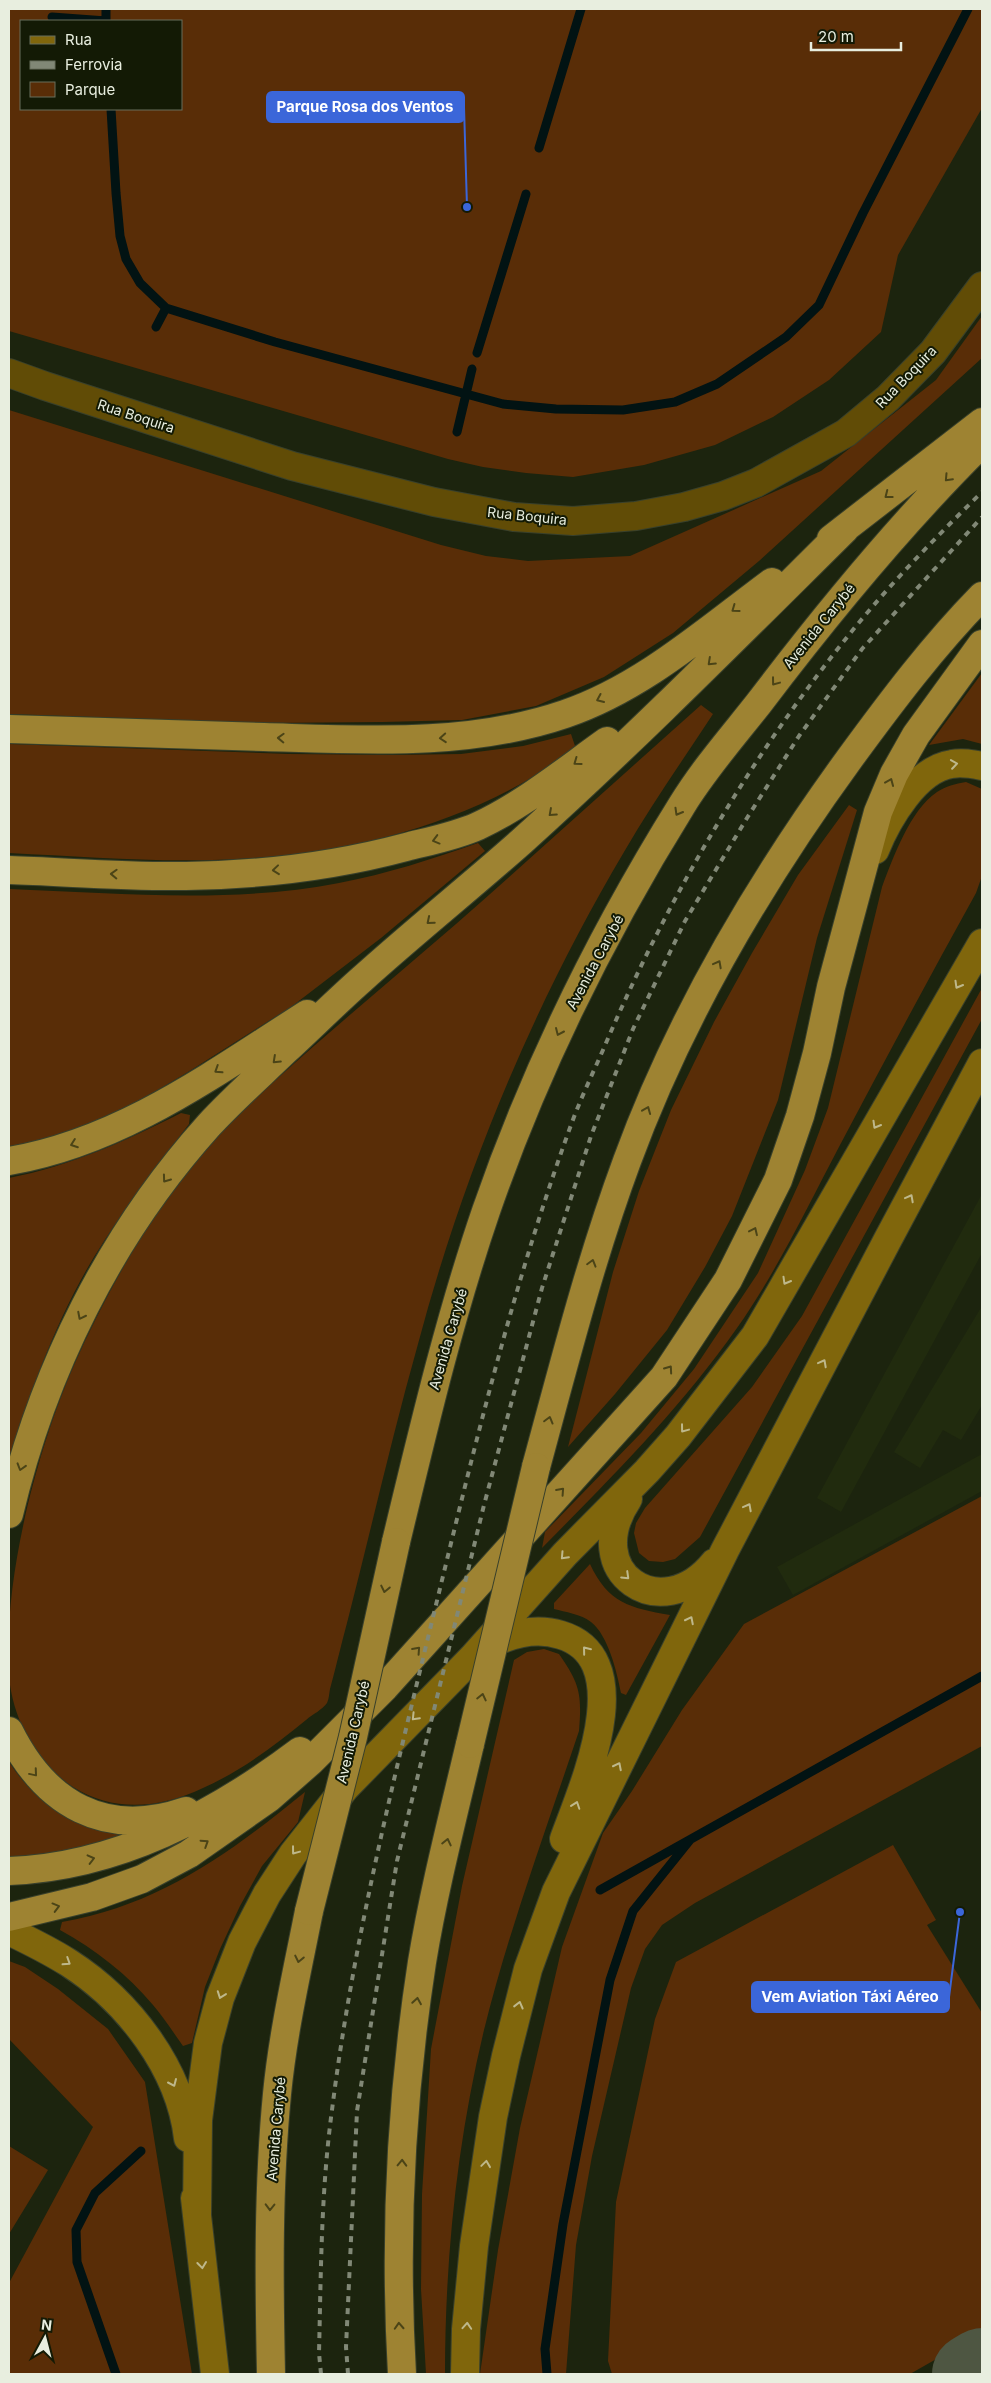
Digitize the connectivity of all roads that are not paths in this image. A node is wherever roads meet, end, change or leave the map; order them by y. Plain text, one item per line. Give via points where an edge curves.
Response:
1 (982, 286) edge
2 (9, 373) edge
3 (982, 422) edge
4 (982, 443) edge
5 (845, 529) junction
6 (982, 596) edge
7 (982, 644) edge
8 (688, 683) junction
9 (9, 729) edge
10 (982, 766) edge
11 (9, 870) edge
12 (850, 912) junction
13 (982, 943) edge
14 (363, 978) junction
15 (982, 1063) edge
16 (9, 1161) edge
17 (647, 1471) junction
18 (9, 1514) edge
19 (725, 1550) junction
20 (473, 1657) junction
21 (385, 1687) junction
22 (9, 1731) edge
23 (237, 1793) junction
24 (9, 1871) edge
25 (9, 1917) edge
26 (9, 1931) edge
27 (528, 1969) junction
28 (197, 2216) junction
29 (215, 2374) edge
30 (271, 2374) edge
31 (402, 2374) edge
32 (465, 2374) edge

1 - 2 street, Rua Boquira via 933,352 888,398 846,433 740,490 684,507 636,516 573,520 514,517 434,502 292,466
3 -> 5 highway
4 -> 30 highway, Avenida Carybé, bridge via 873,560 802,646 683,802 578,989 526,1105 487,1210 446,1339 309,1911 290,2007 277,2094 270,2194
5 -> 8 highway
5 -> 9 highway via 658,666 618,690 566,714 521,726 472,736 373,741
31 -> 6 highway, bridge via 398,2307 403,2127 423,1960 536,1467 593,1258 627,1160 659,1082 690,1017 762,886 896,696
12 -> 7 highway via 878,812 894,774 916,735
8 -> 11 highway via 513,807 478,826 444,838 318,866 251,873 185,876
8 -> 14 highway via 560,806
12 -> 10 main road via 877,844 891,818 921,780 950,764
21 -> 12 highway via 664,1377 728,1280 778,1180 800,1116
13 -> 17 main road via 755,1336
14 -> 16 highway via 180,1095 129,1122 72,1145
14 -> 18 highway via 209,1125 182,1157 114,1253 48,1387 19,1472
19 -> 15 main road
17 -> 19 main road via 614,1526 612,1542 623,1575 655,1592 674,1591 690,1585 708,1571
17 -> 20 main road via 565,1554
27 -> 19 main road via 568,1865
27 -> 20 main road via 551,1876 594,1754 601,1715 601,1679 594,1660 582,1645 552,1632 514,1635 486,1647
20 -> 28 main road via 339,1796 293,1854 242,1942 220,1998 208,2043 198,2120
21 - 23 highway
25 -> 21 highway via 92,1897 142,1878 189,1854 269,1798
22 -> 23 highway via 43,1783 60,1798 100,1817 145,1820 168,1817
24 -> 23 highway via 52,1868 118,1852 156,1838
26 -> 28 main road via 71,1965 128,2015 150,2044 180,2098
32 -> 27 main road via 474,2246 494,2117
28 -> 29 main road

